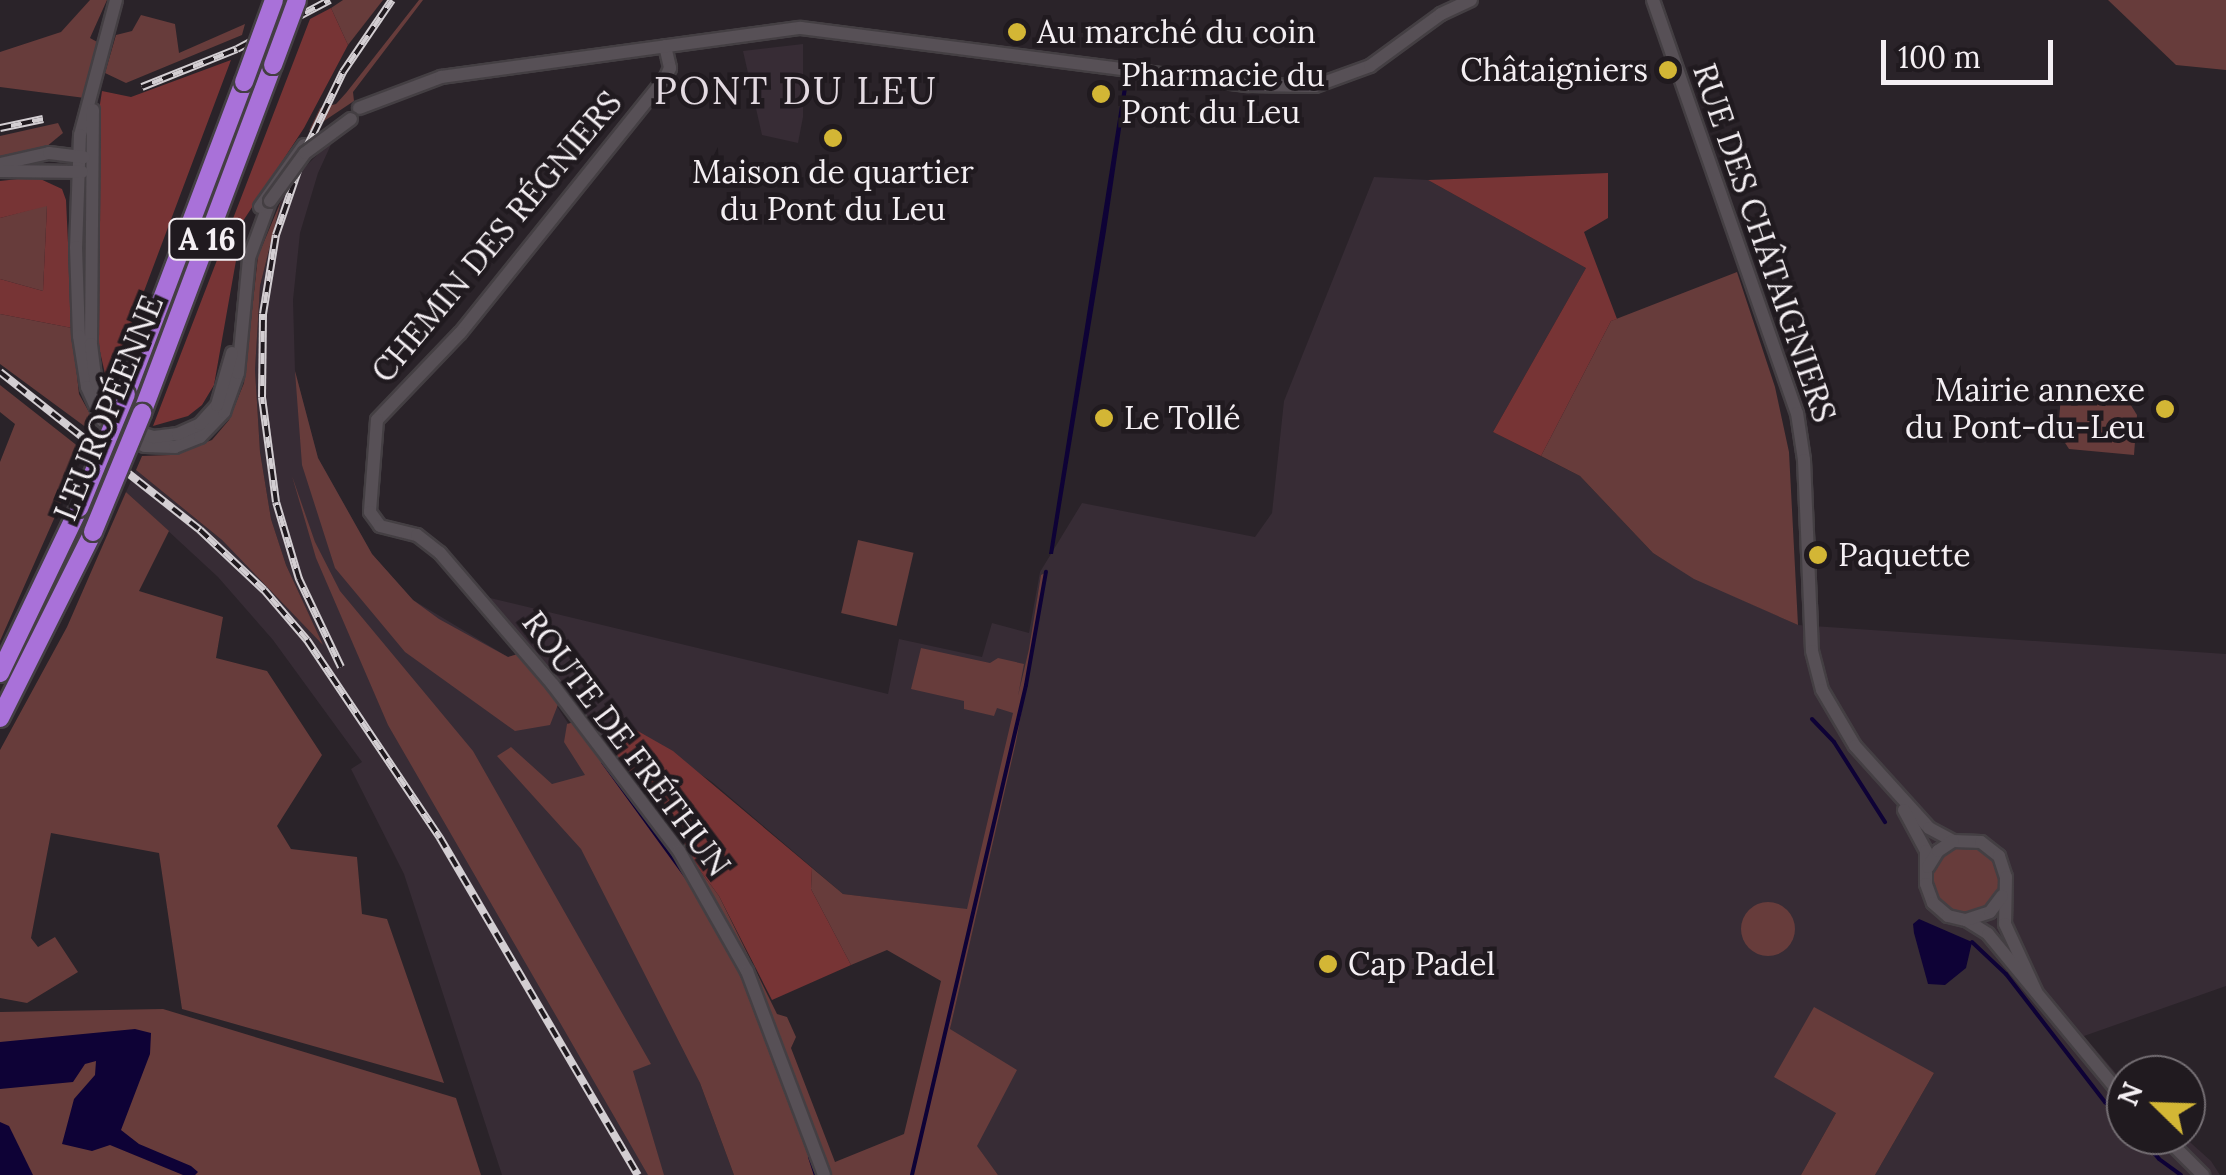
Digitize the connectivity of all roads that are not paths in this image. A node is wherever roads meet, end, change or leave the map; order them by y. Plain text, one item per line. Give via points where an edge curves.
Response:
1 (116, 0) edge
2 (274, 0) edge
3 (298, 0) edge
4 (1471, 0) edge
5 (1652, 0) edge
6 (106, 39) junction
7 (666, 46) junction
8 (355, 113) junction
9 (78, 154) junction
10 (90, 163) junction
11 (0, 168) edge
12 (76, 173) junction
13 (418, 535) joint
14 (0, 673) edge
15 (0, 718) edge
16 (1887, 785) junction
17 (1953, 842) junction
18 (1928, 867) junction
19 (2002, 896) junction
20 (1966, 920) junction
21 (2036, 992) junction
22 (2106, 1080) edge
23 (2182, 1155) edge
24 (824, 1175) edge
25 (2202, 1175) edge

1 - 6 street
2 - 14 highway, L'EUROPÉENNE / A 16, bridge via 126,394
3 - 15 highway, L'EUROPÉENNE / A 16, bridge via 94,532
4 - 7 street, CHEMIN DES RÉGNIERS via 1370,66 1302,87 821,28
5 - 16 street, RUE DES CHÂTAIGNIERS via 1794,400 1804,450 1818,681 1838,723
6 - 9 street
6 - 10 street
7 - 8 street, CHEMIN DES RÉGNIERS via 415,84
7 - 13 street, CHEMIN DES RÉGNIERS via 666,77 460,333 376,424 370,512 380,526
8 - 10 street, bridge via 324,128 267,194 247,242 220,398 194,428 162,437 118,420 95,378
8 - 12 street, bridge via 305,153 270,201 249,258 229,403 192,442 146,446 107,425 87,387 77,298
9 - 10 street
9 - 11 street via 40,154
9 - 12 street
10 - 12 street
11 - 12 street
13 - 24 street, ROUTE DE FRÉTHUN via 524,649 694,875 758,995
16 - 17 street, RUE DES CHÂTAIGNIERS
16 - 18 street, RUE DES CHÂTAIGNIERS via 1920,837
17 - 18 street
17 - 19 street, RUE DES CHÂTAIGNIERS via 1976,840 1995,852 2005,872
18 - 20 street, RUE DES CHÂTAIGNIERS via 1933,903
19 - 20 street via 1990,912
19 - 21 street, RUE DES CHÂTAIGNIERS via 2007,930
20 - 21 street, RUE DES CHÂTAIGNIERS via 1988,934
21 - 22 street, RUE DES CHÂTAIGNIERS
23 - 25 street

